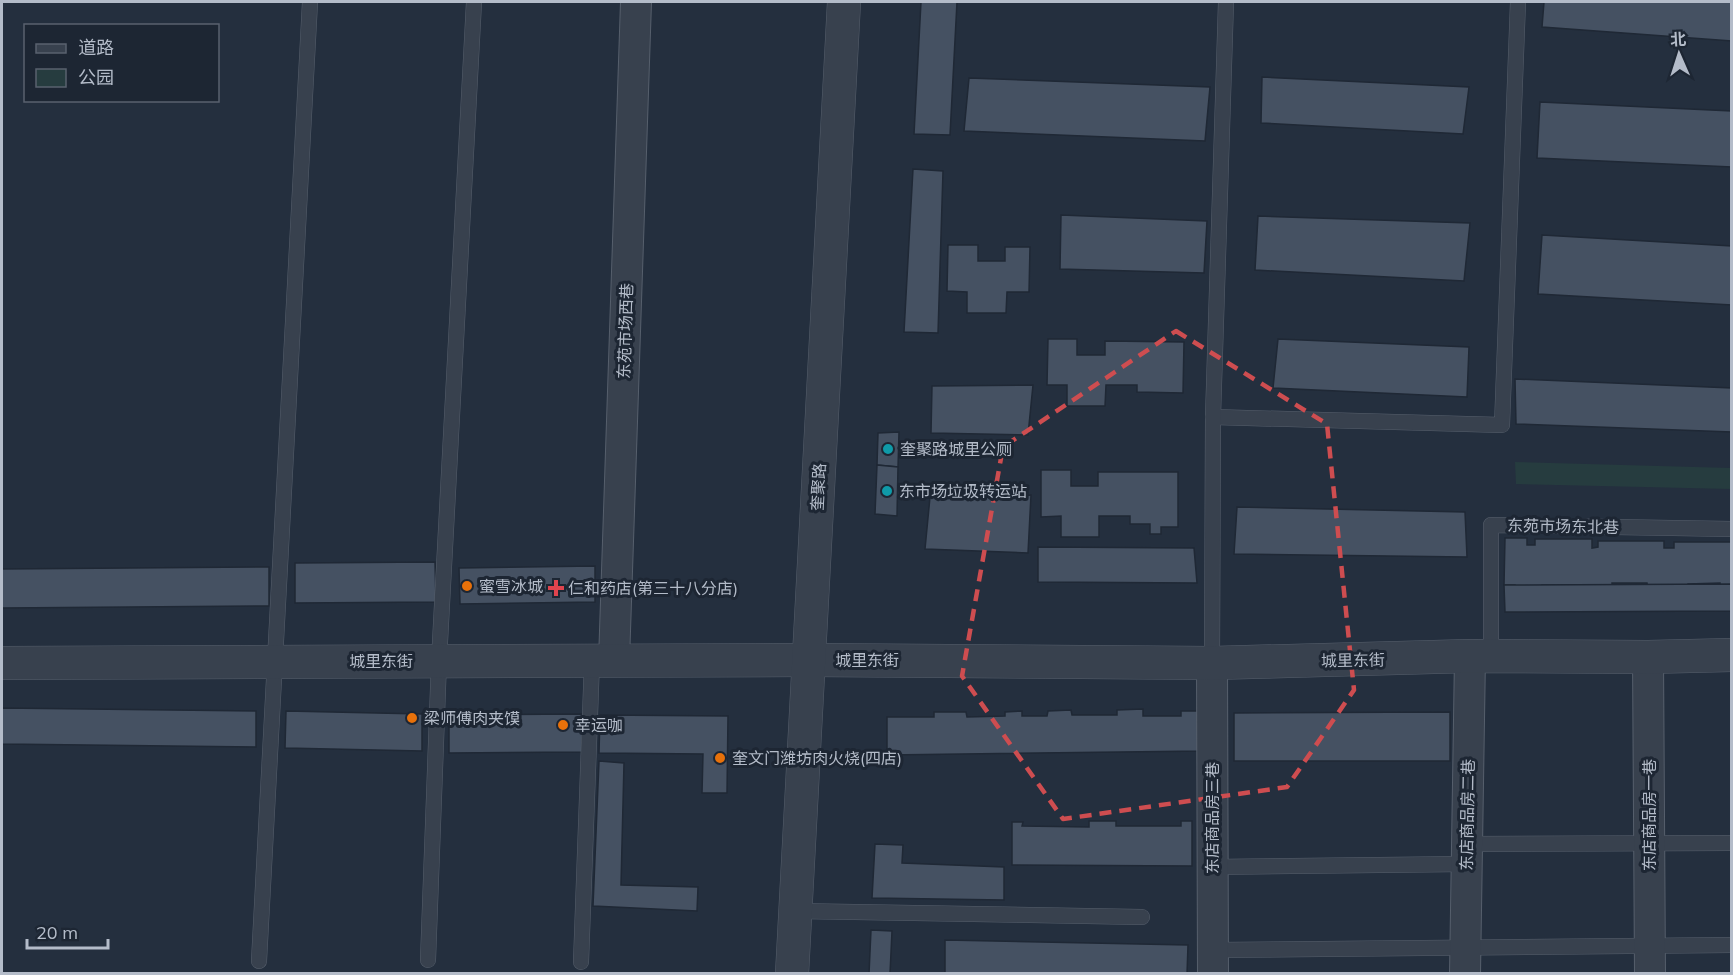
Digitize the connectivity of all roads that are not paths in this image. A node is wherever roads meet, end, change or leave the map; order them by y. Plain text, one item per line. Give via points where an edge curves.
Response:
1 (310, 2) edge
2 (474, 2) edge
3 (636, 2) edge
4 (844, 2) edge
5 (1226, 2) edge
6 (1518, 2) edge
7 (1213, 417) junction
8 (1731, 529) edge
9 (1731, 655) edge
10 (1480, 657) junction
11 (1648, 657) junction
12 (808, 660) junction
13 (275, 661) junction
14 (439, 661) junction
15 (603, 661) junction
16 (2, 663) edge
17 (1212, 663) junction
18 (1649, 843) junction
19 (1731, 843) edge
20 (1467, 854) junction
21 (1212, 867) junction
22 (795, 911) junction
23 (1142, 917) dead end
24 (1731, 945) edge
25 (428, 960) dead end
26 (1650, 960) edge
27 (259, 961) dead end
28 (1465, 961) edge
29 (580, 962) dead end
30 (1213, 962) edge
31 (792, 974) edge

1 - 13 lane
2 - 14 lane
3 - 15 street, 东苑市场西巷
4 - 12 street, 奎聚路
5 - 7 lane
6 - 7 lane via 1502,425
7 - 17 lane
8 - 10 lane, 东苑市场东北巷 via 1491,525
9 - 11 street, 城里东街
10 - 11 street, 城里东街
10 - 17 street, 城里东街
10 - 20 street, 东店商品房二巷
11 - 18 street, 东店商品房一巷
12 - 15 street, 城里东街
12 - 17 street, 城里东街
12 - 22 street, 奎聚路
13 - 14 street, 城里东街
13 - 16 street, 城里东街
13 - 27 lane
14 - 15 street, 城里东街
14 - 25 lane
15 - 29 lane
17 - 21 street, 东店商品房三巷
18 - 19 lane
18 - 20 lane
18 - 26 street, 东店商品房一巷
20 - 21 lane
20 - 28 street, 东店商品房二巷
21 - 30 street, 东店商品房三巷
22 - 23 lane
22 - 31 street, 奎聚路
24 - 26 lane
26 - 28 lane
28 - 30 lane

